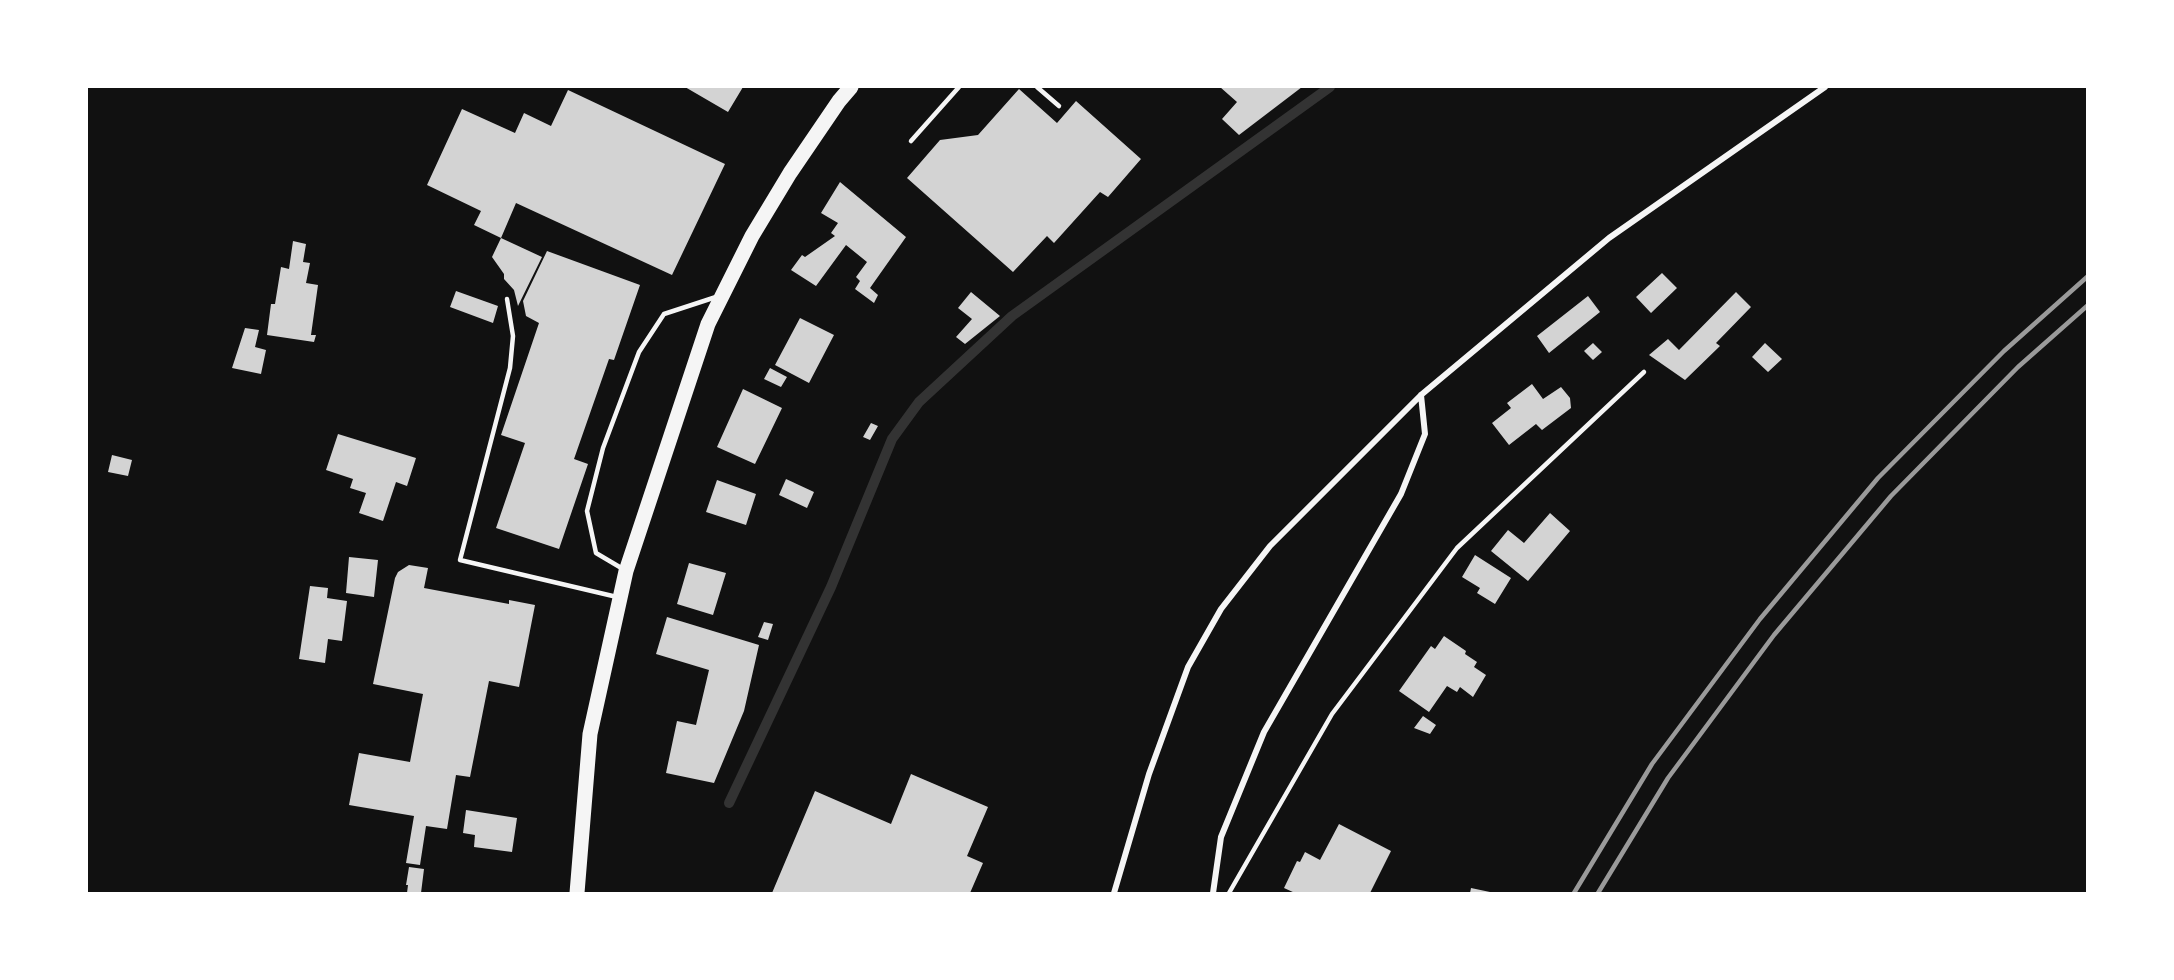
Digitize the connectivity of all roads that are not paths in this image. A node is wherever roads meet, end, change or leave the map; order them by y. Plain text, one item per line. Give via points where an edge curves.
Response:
1 (851, 87) edge
2 (959, 87) edge
3 (1037, 87) edge
4 (1825, 87) edge
5 (1059, 106) dead end
6 (911, 141) dead end
7 (722, 295) junction
8 (507, 299) dead end
9 (1644, 372) dead end
10 (1421, 395) junction
11 (626, 571) junction
12 (620, 598) junction
13 (577, 893) edge
14 (1114, 893) edge
15 (1213, 893) edge
16 (1229, 893) edge

1 - 7 main road via 785,182
2 - 6 lane
3 - 5 lane
4 - 10 street via 1609,238
7 - 11 main road via 708,324
7 - 11 lane via 664,314 639,352 603,448 587,511 596,553
8 - 12 lane via 513,336 510,368 460,561
9 - 16 lane via 1457,548 1332,714
10 - 14 street via 1270,546 1221,609 1188,667 1149,774
10 - 15 street via 1425,434 1401,494 1264,732 1221,837
11 - 12 main road
12 - 13 main road via 590,734

